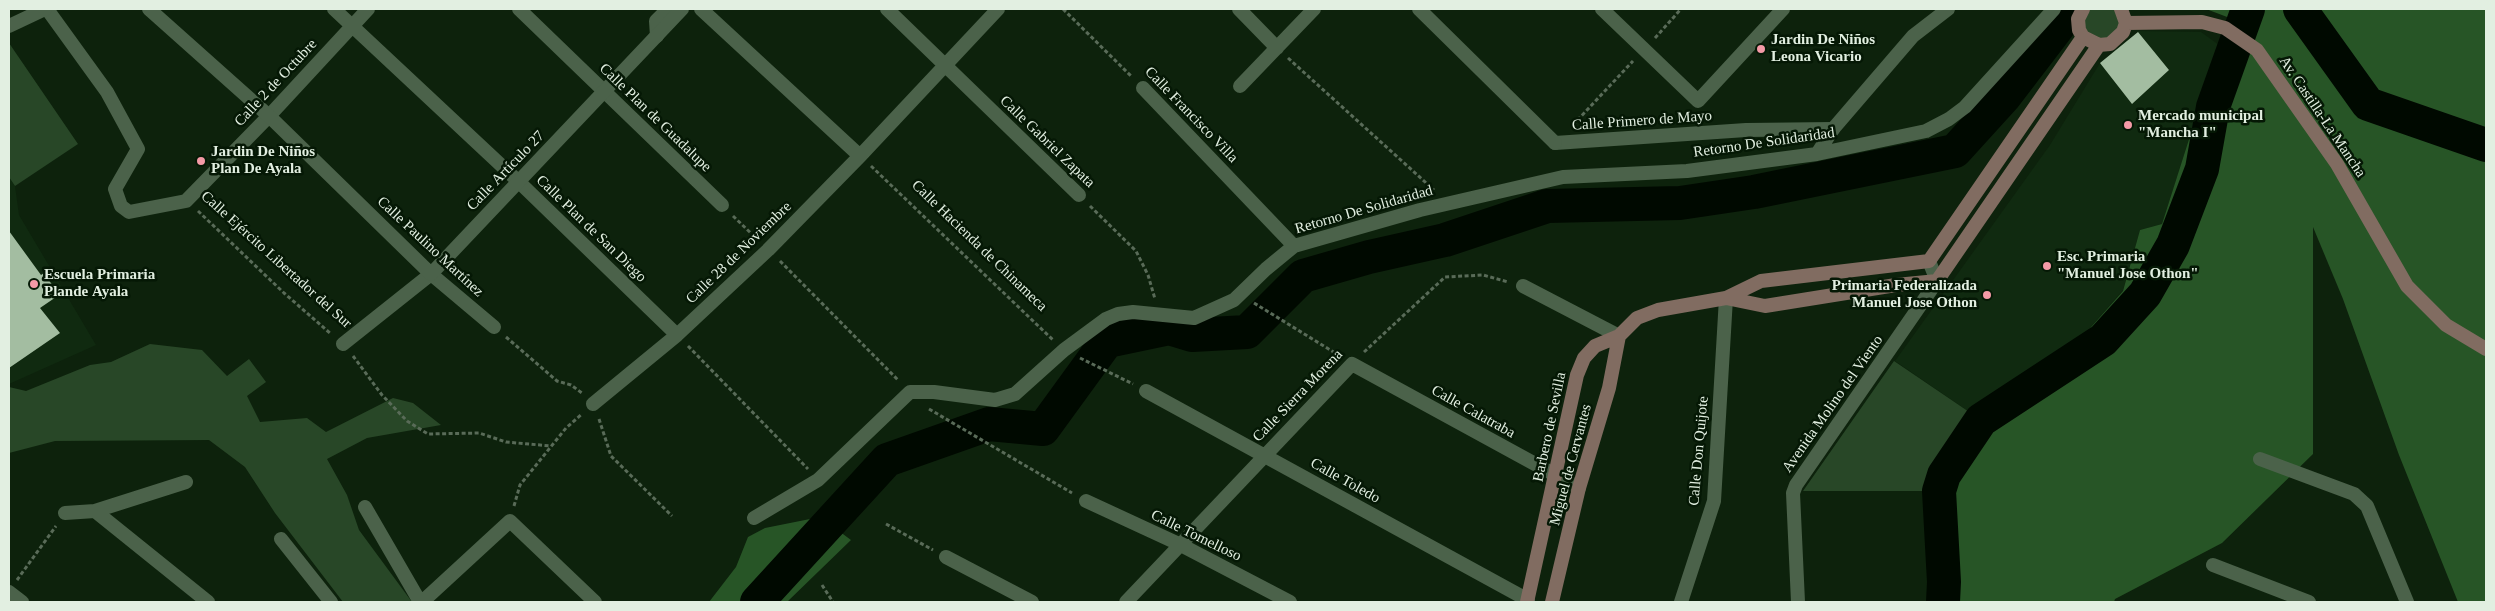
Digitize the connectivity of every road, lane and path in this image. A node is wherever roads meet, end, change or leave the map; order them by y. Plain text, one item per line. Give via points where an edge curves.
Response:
1 (46, 9) edge
2 (149, 9) edge
3 (334, 9) edge
4 (368, 9) edge
5 (519, 9) edge
6 (668, 9) edge
7 (682, 9) edge
8 (701, 9) edge
9 (886, 9) edge
10 (998, 9) edge
11 (1063, 9) edge
12 (1239, 9) edge
13 (1314, 9) edge
14 (1419, 9) edge
15 (1602, 9) edge
16 (1681, 9) edge
17 (1783, 9) edge
18 (1948, 9) edge
19 (2054, 9) edge
20 (2080, 9) edge
21 (2121, 9) edge
22 (2126, 23) junction
23 (9, 26) edge
24 (351, 26) junction
25 (657, 36) junction
26 (2083, 37) junction
27 (2099, 45) junction
28 (1277, 48) junction
29 (1643, 50) junction
30 (945, 66) junction
31 (1240, 86) dead end
32 (1143, 88) joint
33 (605, 92) junction
34 (2042, 97) junction
35 (2058, 106) junction
36 (269, 116) junction
37 (1833, 129) junction
38 (1556, 143) junction
39 (1817, 154) junction
40 (866, 161) junction
41 (519, 182) junction
42 (1079, 195) joint
43 (186, 200) junction
44 (1449, 203) junction
45 (722, 205) joint
46 (1294, 246) junction
47 (768, 250) junction
48 (1929, 261) junction
49 (793, 273) dead end
50 (431, 274) junction
51 (1938, 281) junction
52 (1523, 286) joint
53 (1726, 298) junction
54 (1260, 307) dead end
55 (1160, 314) junction
56 (494, 327) joint
57 (677, 335) junction
58 (1619, 336) junction
59 (344, 344) junction
60 (2486, 349) edge
61 (1064, 350) junction
62 (1084, 360) dead end
63 (1352, 364) junction
64 (1146, 391) joint
65 (910, 392) junction
66 (594, 404) junction
67 (551, 446) junction
68 (1263, 455) junction
69 (2260, 459) dead end
70 (1556, 477) junction
71 (818, 480) junction
72 (186, 482) dead end
73 (1580, 488) junction
74 (1086, 501) joint
75 (365, 507) dead end
76 (95, 511) junction
77 (65, 513) joint
78 (672, 516) dead end
79 (754, 518) dead end
80 (510, 521) junction
81 (886, 524) dead end
82 (281, 539) dead end
83 (1179, 544) junction
84 (946, 558) joint
85 (2213, 564) dead end
86 (822, 586) dead end
87 (9, 591) edge
88 (1527, 601) edge
89 (22, 602) edge
90 (208, 602) edge
91 (331, 602) edge
92 (421, 602) edge
93 (595, 602) edge
94 (833, 602) edge
95 (1032, 602) edge
96 (1126, 602) edge
97 (1290, 602) edge
98 (1552, 602) edge
99 (1681, 602) edge
100 (1798, 602) edge
101 (2309, 602) edge
102 (2408, 602) edge

1 - 23 street
1 - 43 street, Calle Ejército Libertador del Sur via 107,92 138,149 115,189 121,206 130,212
2 - 36 street, Calle Paulino Martínez
3 - 24 street, Calle Plan de San Diego
4 - 24 street, Calle 2 de Octubre
5 - 33 street, Calle Plan de Guadalupe
6 - 25 street via 656,21
7 - 25 street, Calle Artículo 27
8 - 40 street
9 - 30 street, Calle Gabriel Zapata
10 - 30 street, Calle 28 de Noviembre
11 - 32 path, Calle Francisco Villa
12 - 28 street
13 - 28 street
14 - 38 street, Calle Primero de Mayo
15 - 29 street
16 - 29 path
17 - 29 street via 1698,101
18 - 37 street via 1913,36
19 - 39 street, Retorno De Solidaridad via 1965,107 1949,119 1926,131
20 - 26 main road via 2078,19
21 - 22 main road
22 - 27 main road via 2117,40
22 - 60 main road, Av. Castilla-La Mancha via 2202,22 2225,28 2257,50 2337,164 2407,286 2446,325
24 - 36 street, Calle 2 de Octubre
24 - 41 street, Calle Plan de San Diego
25 - 33 street, Calle Artículo 27
26 - 27 main road
26 - 34 main road
27 - 35 main road, Avenida Molino del Viento
28 - 31 street
28 - 44 path
29 - 38 path
30 - 40 street, Calle 28 de Noviembre
30 - 42 street, Calle Gabriel Zapata
32 - 46 street, Calle Francisco Villa
33 - 41 street, Calle Artículo 27
33 - 45 street, Calle Plan de Guadalupe
34 - 35 street
34 - 48 main road
35 - 51 main road, Avenida Molino del Viento
36 - 43 street, Calle 2 de Octubre
36 - 50 street, Calle Paulino Martínez
37 - 38 street, Calle Primero de Mayo via 1746,130
37 - 39 street
39 - 44 street, Retorno De Solidaridad via 1687,171 1563,177
40 - 47 street, Calle 28 de Noviembre
40 - 61 path, Calle Hacienda de Chinameca
41 - 50 street, Calle Artículo 27
41 - 57 street, Calle Plan de San Diego
42 - 55 path, Calle Gabriel Zapata via 1136,251 1148,274
43 - 59 path, Calle Ejército Libertador del Sur via 284,293
44 - 46 street, Retorno De Solidaridad
45 - 47 path
46 - 55 street, Retorno De Solidaridad via 1234,300 1194,318
47 - 57 street, Calle 28 de Noviembre
48 - 51 street
48 - 53 main road, Barbero de Sevilla via 1761,281
49 - 65 path
50 - 56 street, Calle Paulino Martínez
50 - 59 street, Calle Artículo 27
51 - 53 main road, Barbero de Sevilla via 1765,306
51 - 100 street, Avenida Molino del Viento via 1796,485 1793,493
52 - 58 street
52 - 63 path, Calle Sierra Morena via 1483,275 1445,277
53 - 58 main road, Barbero de Sevilla via 1658,310 1637,318
53 - 99 street, Calle Don Quijote via 1714,501
54 - 63 path
55 - 61 street, Retorno De Solidaridad via 1118,314
56 - 66 path via 557,381 578,389
57 - 66 street, Calle 28 de Noviembre
57 - 71 path
58 - 70 main road, Barbero de Sevilla via 1595,346 1584,358 1577,375
58 - 73 main road, Miguel de Cervantes via 1609,388
59 - 67 path, Calle Ejército Libertador del Sur via 382,395 407,421 428,434 479,433 506,442
61 - 65 street, Retorno De Solidaridad via 1014,394 995,400
62 - 64 path
63 - 68 street, Calle Sierra Morena
63 - 70 street, Calle Calatraba
64 - 68 street, Calle Toledo
65 - 71 street
65 - 74 path via 934,413
66 - 67 path
66 - 78 path via 611,456
67 - 80 path via 520,485
68 - 83 street, Calle Sierra Morena
68 - 88 street, Calle Toledo
69 - 102 street via 2354,494 2367,506
70 - 73 street, Calle Calatraba
70 - 88 main road, Barbero de Sevilla
71 - 79 street
72 - 76 street
73 - 98 main road, Miguel de Cervantes
74 - 83 street, Calle Tomelloso
75 - 92 street
76 - 77 street
76 - 90 street
77 - 87 path
80 - 92 street
80 - 93 street
81 - 84 path
82 - 91 street
83 - 96 street, Calle Sierra Morena
83 - 97 street, Calle Tomelloso
84 - 95 street
85 - 101 street
86 - 94 path
87 - 89 street

